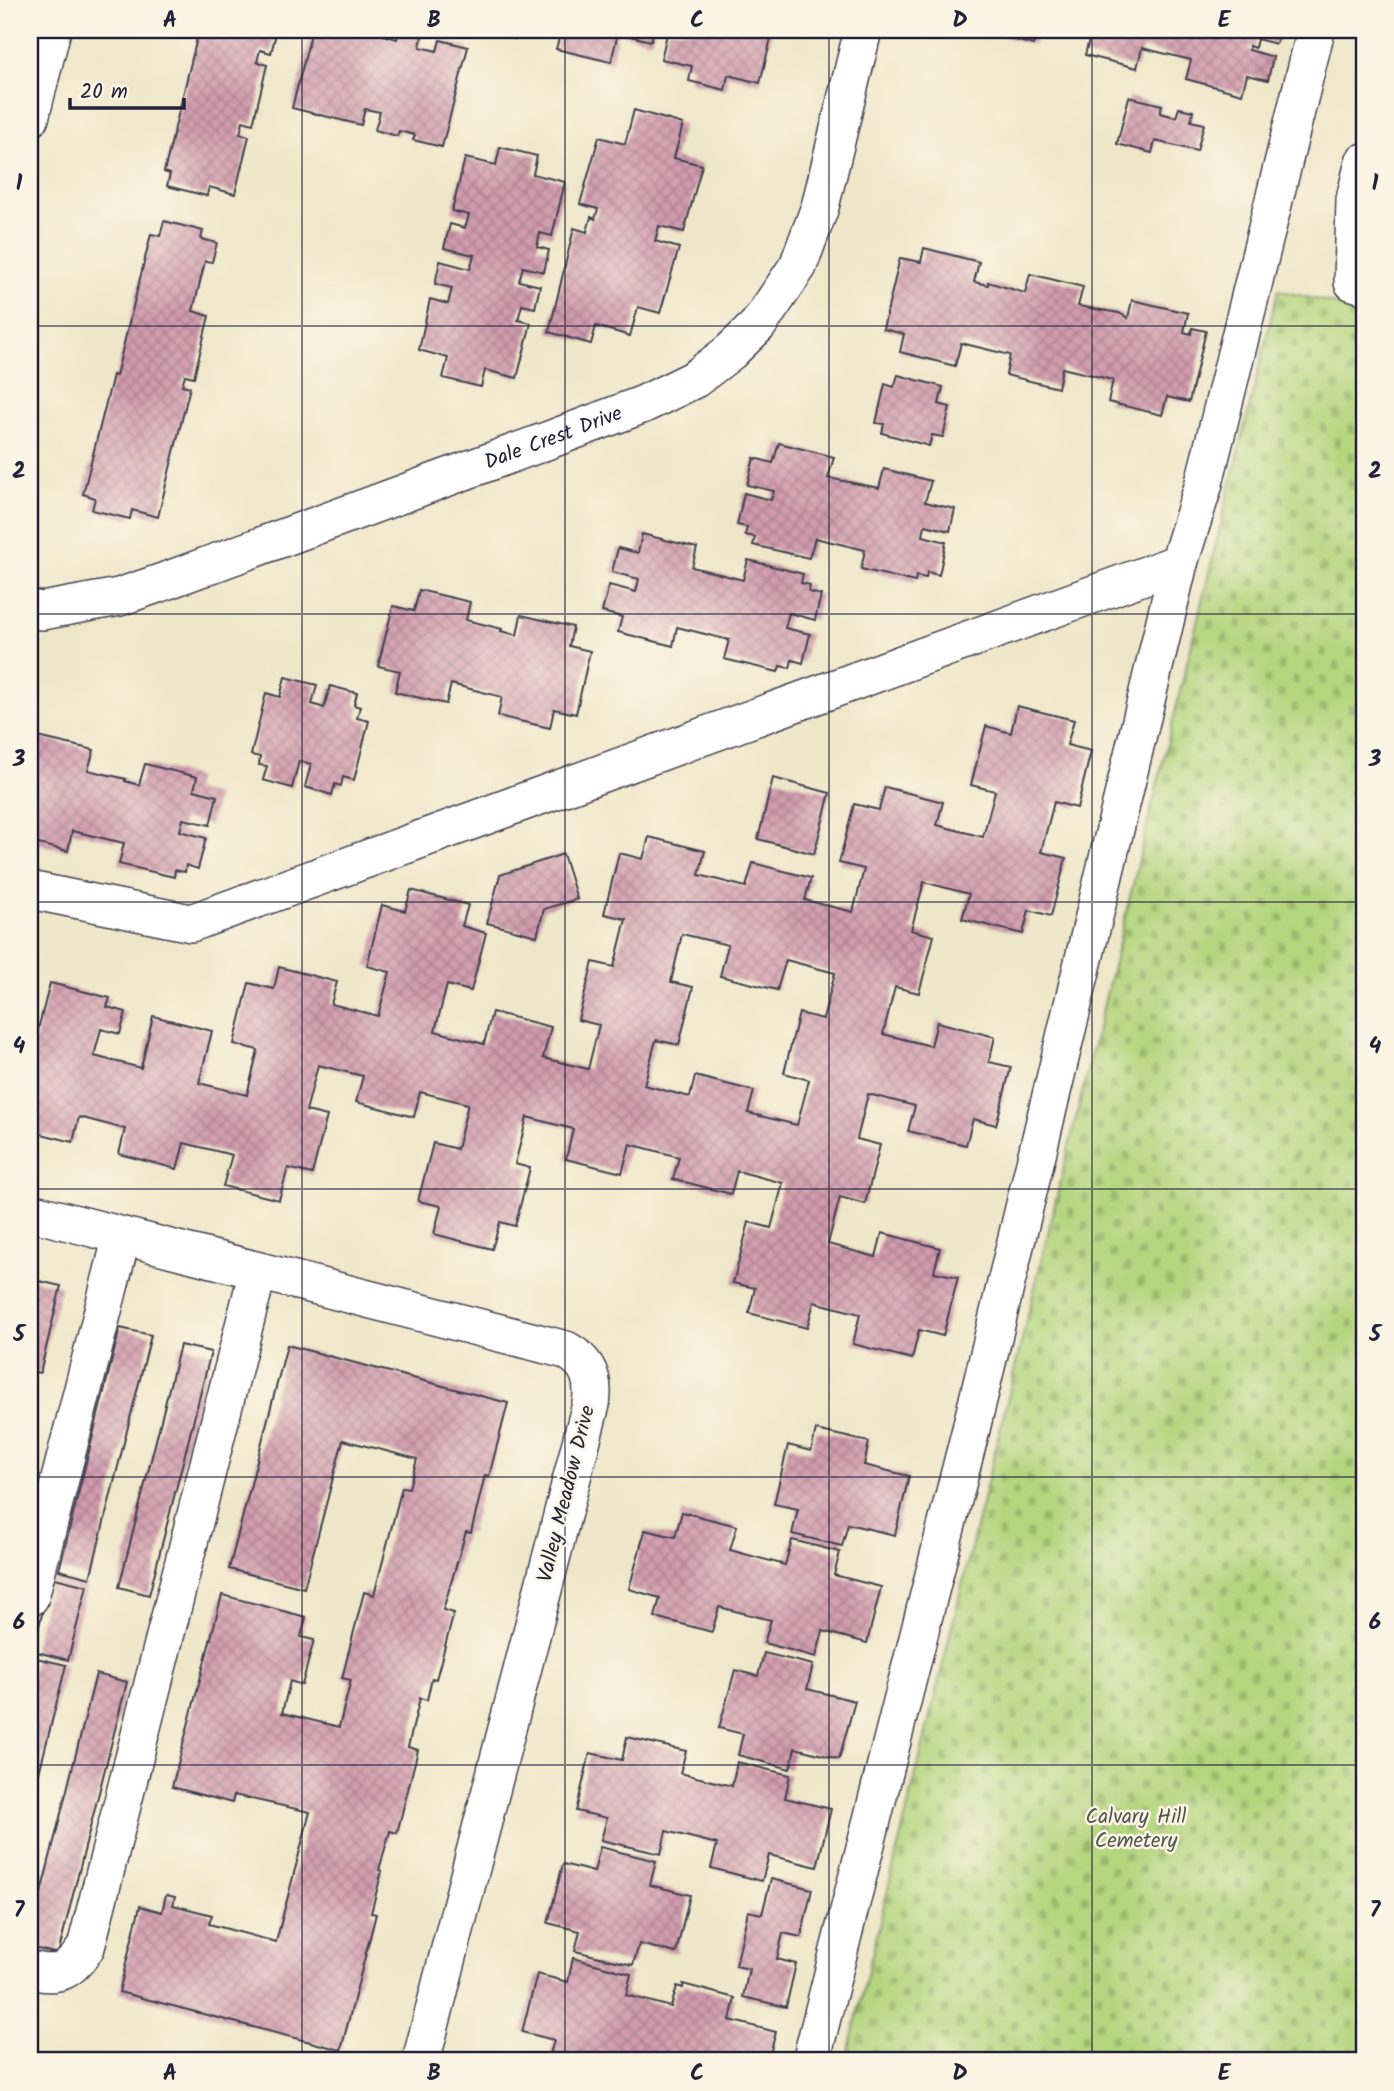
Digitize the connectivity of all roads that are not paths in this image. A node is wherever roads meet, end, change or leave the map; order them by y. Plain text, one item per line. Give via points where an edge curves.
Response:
1 (863, 30) edge
2 (1316, 30) edge
3 (49, 31) edge
4 (30, 118) edge
5 (1364, 162) edge
6 (1364, 285) edge
7 (1179, 563) junction
8 (30, 610) edge
9 (30, 890) edge
10 (30, 1212) edge
11 (122, 1236) junction
12 (258, 1271) junction
13 (30, 1597) edge
14 (30, 1970) edge
15 (421, 2061) edge
16 (811, 2061) edge

1 - 8 street, Dale Crest Drive via 820,207 798,266 758,326 695,379 549,440 119,597
2 - 7 street via 1203,487
3 - 4 street
5 - 6 street via 1355,199 1353,282
7 - 9 street via 191,923
7 - 16 street via 974,1416
10 - 11 street, Valley Meadow Drive
11 - 12 street, Valley Meadow Drive
11 - 13 street
12 - 14 street via 86,1947 74,1964 51,1975
12 - 15 street, Valley Meadow Drive via 566,1350 577,1356 592,1378 591,1404

